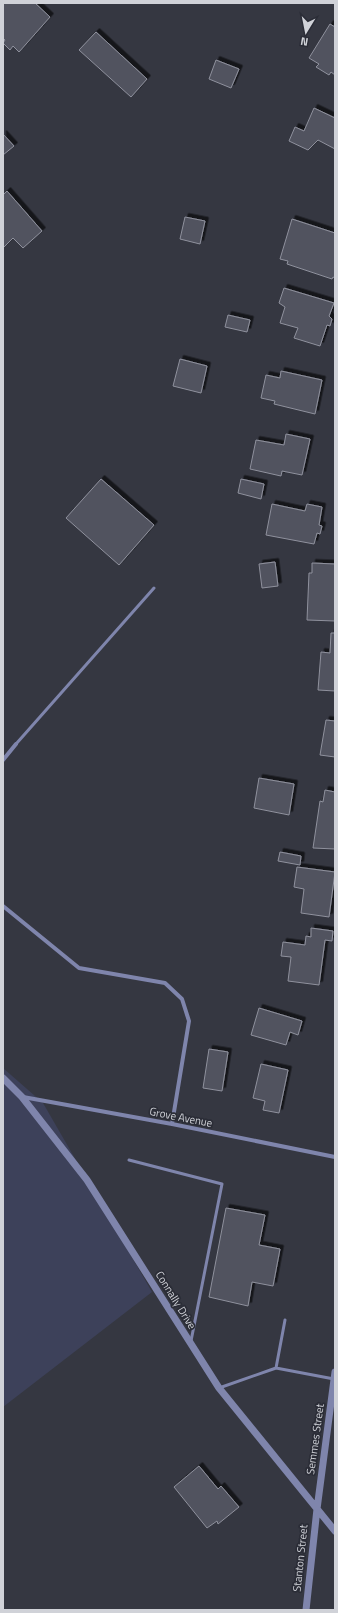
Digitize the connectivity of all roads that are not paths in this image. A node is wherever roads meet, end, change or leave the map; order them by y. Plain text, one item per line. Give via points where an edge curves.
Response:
1 (154, 588) dead end
2 (16, 744) joint
3 (3, 760) edge
4 (3, 906) edge
5 (3, 1078) edge
6 (22, 1097) junction
7 (172, 1124) junction
8 (335, 1157) edge
9 (129, 1160) dead end
10 (285, 1320) dead end
11 (191, 1343) junction
12 (276, 1368) junction
13 (334, 1375) edge
14 (219, 1388) junction
15 (317, 1509) junction
16 (335, 1531) edge
17 (306, 1610) edge

1 - 2 lane
2 - 3 street
4 - 7 street via 79,968 165,983 182,999 190,1021
5 - 6 street, Connally Drive
6 - 7 street, Grove Avenue
6 - 11 street, Connally Drive via 88,1180
7 - 8 street, Grove Avenue
9 - 11 lane via 222,1184
10 - 12 lane
11 - 14 street, Connally Drive
12 - 13 lane
12 - 14 lane
13 - 15 street, Semmes Street
14 - 15 street, Connally Drive
15 - 16 street, Connally Drive
15 - 17 street, Stanton Street

